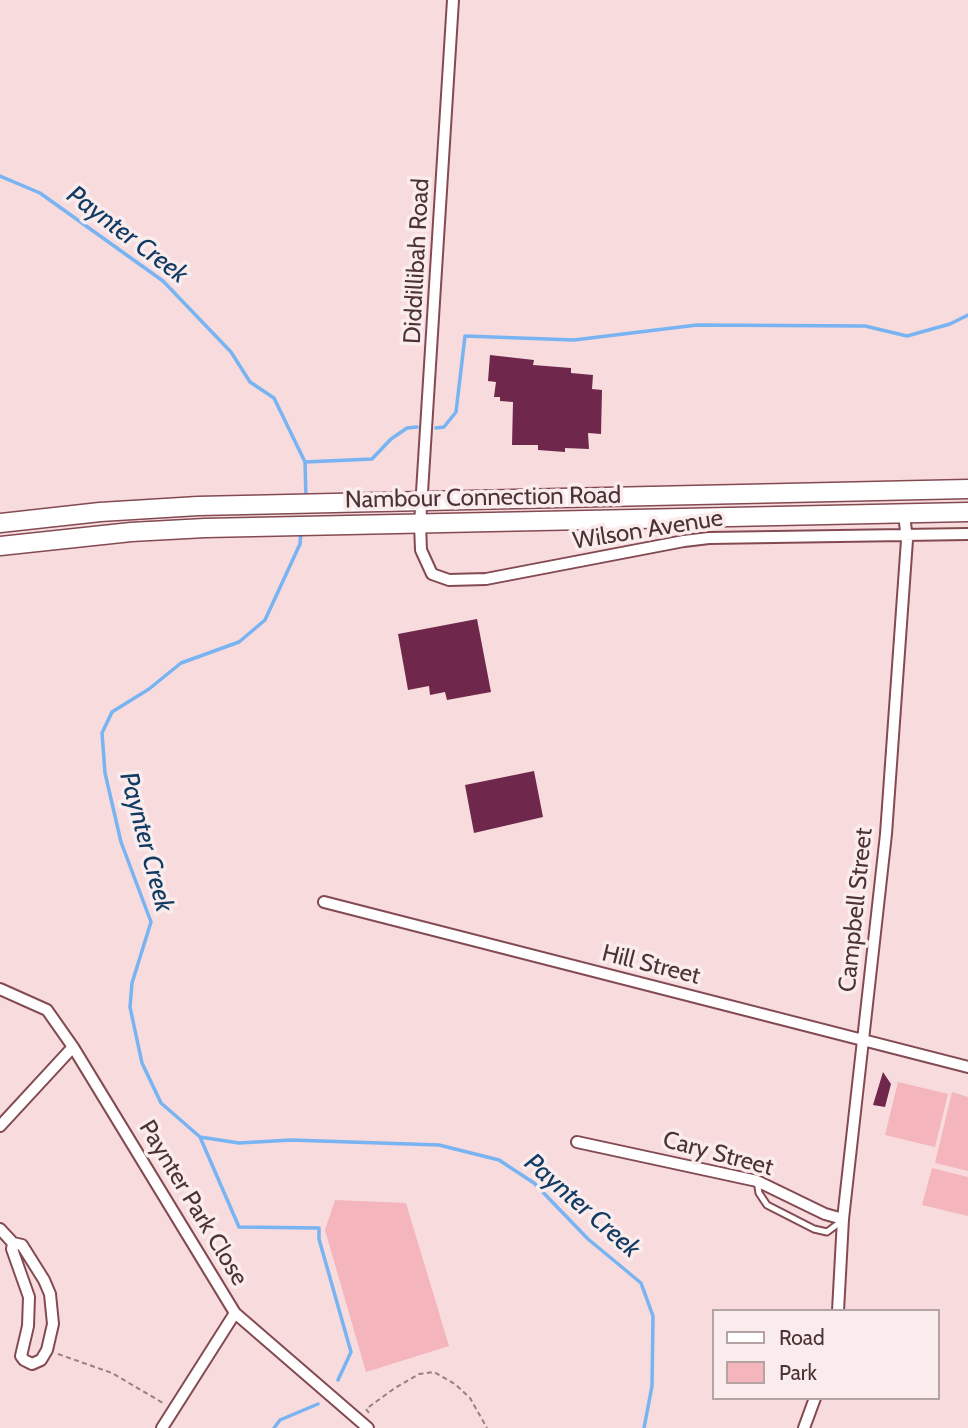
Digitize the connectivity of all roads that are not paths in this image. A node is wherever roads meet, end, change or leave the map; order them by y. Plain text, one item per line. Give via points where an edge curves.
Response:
1 (453, 0) edge
2 (968, 489) edge
3 (422, 500) junction
4 (968, 512) edge
5 (904, 514) junction
6 (0, 523) edge
7 (420, 524) junction
8 (968, 534) edge
9 (906, 535) junction
10 (80, 537) junction
11 (0, 547) edge
12 (0, 558) edge
13 (324, 902) dead end
14 (0, 989) edge
15 (862, 1039) junction
16 (73, 1047) junction
17 (968, 1067) edge
18 (0, 1126) edge
19 (577, 1142) dead end
20 (757, 1181) junction
21 (844, 1219) junction
22 (0, 1229) edge
23 (13, 1244) junction
24 (838, 1309) edge
25 (235, 1313) junction
26 (814, 1400) edge
27 (162, 1428) edge
28 (368, 1428) edge
29 (804, 1428) edge

1 - 3 street, Diddillibah Road
2 - 3 highway, Nambour Connection Road
3 - 6 highway, Nambour Connection Road via 100,512
3 - 7 street, Diddillibah Road
4 - 5 highway, Nambour Connection Road
5 - 7 highway, Nambour Connection Road
5 - 9 street, Campbell Street
7 - 9 street, Wilson Avenue via 427,567 440,579 459,580 486,579 684,541
7 - 10 highway, Nambour Connection Road via 161,530
8 - 9 street, Wilson Avenue
9 - 15 street, Campbell Street via 886,834
10 - 11 highway, Nambour Connection Road
10 - 12 highway
13 - 15 street, Hill Street
14 - 16 street, Paynter Park Close via 47,1010
15 - 17 street, Hill Street
15 - 21 street, Campbell Street
16 - 18 street
16 - 25 street, Paynter Park Close
19 - 20 street, Cary Street
20 - 21 street, Cary Street
20 - 21 lane via 767,1205 814,1229 827,1232
21 - 24 street, Campbell Street
22 - 23 street
23 - 23 street via 29,1297 21,1356 32,1364 47,1350 53,1324 50,1294 22,1245
25 - 27 street
25 - 28 street, Paynter Park Close
26 - 29 street

